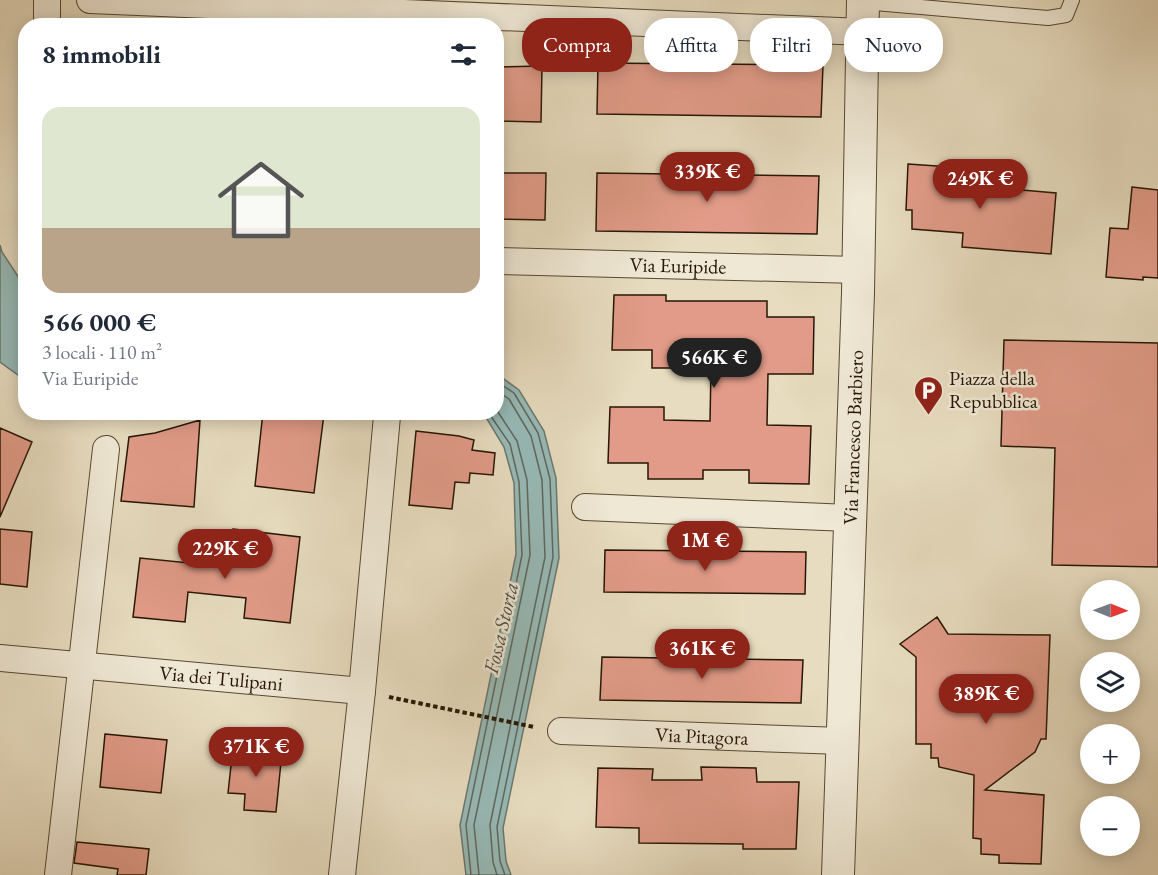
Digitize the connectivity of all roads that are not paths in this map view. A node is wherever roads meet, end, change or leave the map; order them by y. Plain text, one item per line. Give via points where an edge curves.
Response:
1 (47, 0) edge
2 (90, 0) edge
3 (1072, 0) edge
4 (863, 11) edge
5 (47, 18) edge
6 (504, 261) edge
7 (858, 270) junction
8 (387, 420) edge
9 (106, 449) dead end
10 (585, 507) dead end
11 (849, 518) junction
12 (0, 658) edge
13 (81, 664) junction
14 (362, 691) junction
15 (561, 731) dead end
16 (842, 741) junction
17 (58, 875) edge
18 (342, 875) edge
19 (838, 875) edge

1 - 5 street
2 - 4 street
3 - 4 lane via 1066,15 1048,18
4 - 7 street, Via Francesco Barbiero
6 - 7 street, Via Euripide
7 - 11 street, Via Francesco Barbiero
8 - 14 street
9 - 13 street
10 - 11 street
11 - 16 street, Via Francesco Barbiero
12 - 13 street, Via dei Tulipani
13 - 14 street, Via dei Tulipani
13 - 17 street
14 - 18 street
15 - 16 street, Via Pitagora
16 - 19 street, Via Francesco Barbiero

